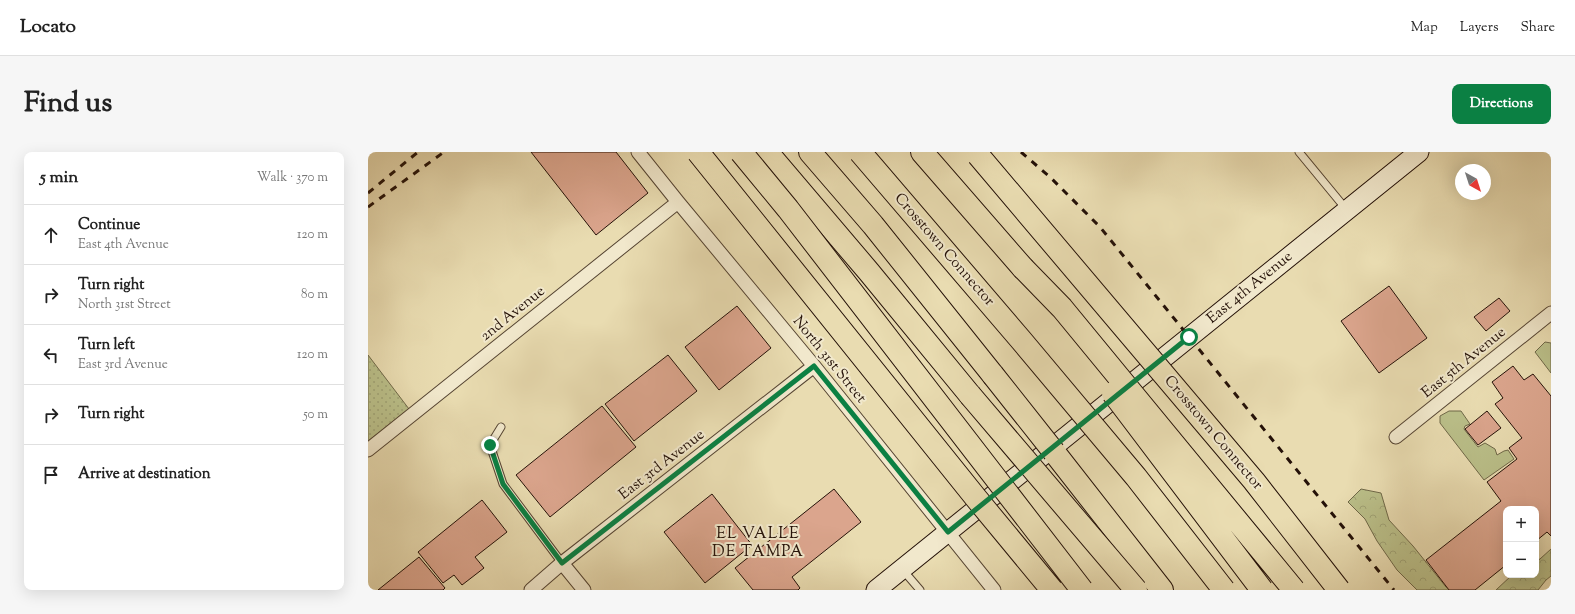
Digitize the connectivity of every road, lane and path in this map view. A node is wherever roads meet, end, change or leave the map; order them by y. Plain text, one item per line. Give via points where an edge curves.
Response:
1 (638, 152) edge
2 (698, 152) edge
3 (740, 152) edge
4 (767, 152) edge
5 (810, 152) edge
6 (860, 152) edge
7 (922, 152) edge
8 (1299, 152) edge
9 (1419, 152) edge
10 (976, 153) edge
11 (678, 202) junction
12 (1347, 210) junction
13 (1022, 268) junction
14 (1551, 313) edge
15 (814, 366) junction
16 (501, 426) dead end
17 (1396, 437) dead end
18 (368, 450) edge
19 (948, 532) junction
20 (562, 563) junction
21 (902, 569) junction
22 (531, 590) edge
23 (584, 590) edge
24 (876, 590) edge
25 (920, 590) edge
26 (994, 590) edge
27 (1052, 590) edge
28 (1082, 590) edge
29 (1136, 590) edge
30 (1162, 590) edge
31 (1224, 590) edge
32 (1262, 590) edge
33 (1294, 590) edge
34 (1339, 590) edge

1 - 11 street, North 31st Street
2 - 27 highway, bridge
3 - 28 highway, bridge via 798,221
4 - 29 highway, bridge
5 - 30 highway, bridge via 873,225
6 - 31 highway, Crosstown Connector, bridge via 1131,471
7 - 13 highway
8 - 12 lane
9 - 12 street, East 4th Avenue
10 - 34 highway, Crosstown Connector, bridge via 1254,481
11 - 15 street, North 31st Street
11 - 18 street, 2nd Avenue
12 - 19 street, East 4th Avenue
13 - 32 highway, bridge via 1053,315
13 - 33 highway, bridge via 1062,308
14 - 17 street, East 5th Avenue
15 - 19 street, North 31st Street
15 - 20 street, East 3rd Avenue
16 - 20 lane via 490,445 503,484
19 - 21 street, East 4th Avenue
19 - 26 street, North 31st Street
20 - 22 street, East 3rd Avenue
20 - 23 street
21 - 24 street, East 4th Avenue
21 - 25 lane

